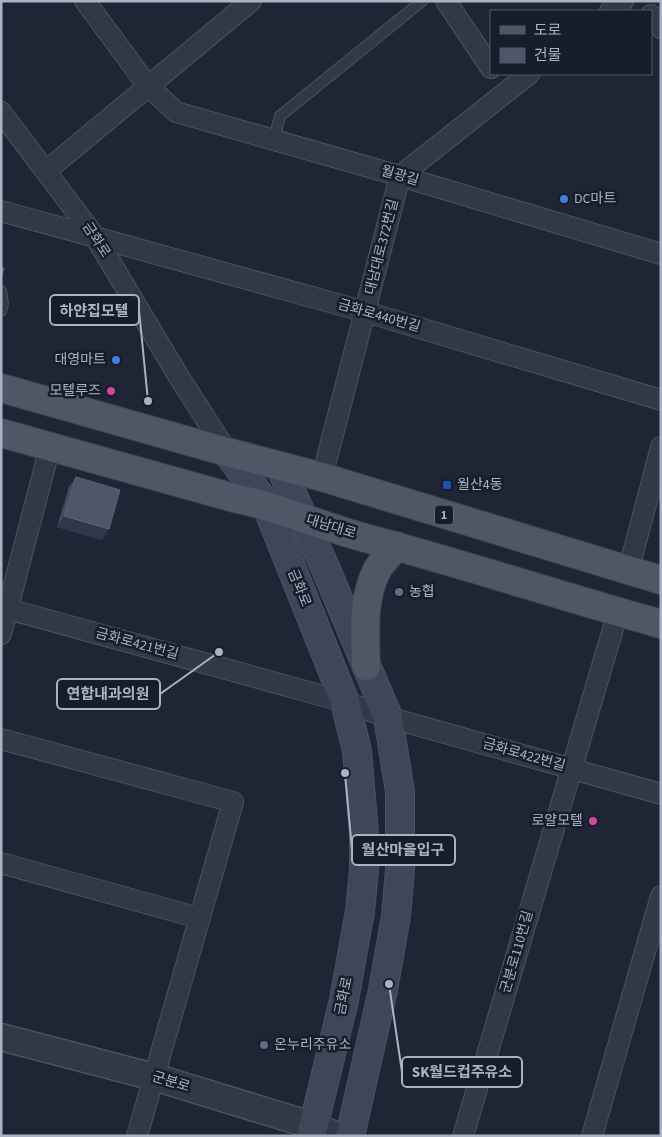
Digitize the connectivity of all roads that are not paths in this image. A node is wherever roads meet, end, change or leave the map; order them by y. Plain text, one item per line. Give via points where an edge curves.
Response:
1 (85, 1) edge
2 (251, 1) edge
3 (422, 1) edge
4 (446, 1) edge
5 (623, 1) edge
6 (611, 10) edge
7 (652, 17) edge
8 (661, 28) edge
9 (490, 67) edge
10 (495, 75) edge
11 (528, 75) edge
12 (148, 86) junction
13 (506, 91) junction
14 (1, 112) edge
15 (274, 139) junction
16 (46, 171) junction
17 (400, 176) junction
18 (1, 211) edge
19 (96, 238) junction
20 (661, 254) edge
21 (1, 291) edge
22 (1, 311) edge
23 (366, 312) junction
24 (1, 388) edge
25 (661, 400) edge
26 (1, 433) edge
27 (50, 447) junction
28 (661, 447) edge
29 (227, 452) junction
30 (280, 466) junction
31 (322, 477) junction
32 (266, 504) junction
33 (302, 519) junction
34 (397, 546) junction
35 (628, 572) junction
36 (661, 580) edge
37 (4, 608) edge
38 (618, 612) junction
39 (661, 624) edge
40 (1, 634) edge
41 (366, 666) junction
42 (345, 702) junction
43 (388, 717) junction
44 (1, 739) edge
45 (571, 768) junction
46 (661, 794) edge
47 (1, 863) edge
48 (661, 896) edge
49 (199, 918) junction
50 (1, 1037) edge
51 (154, 1077) junction
52 (321, 1132) edge
53 (137, 1136) edge
54 (350, 1136) edge
55 (463, 1136) edge
56 (592, 1136) edge

1 - 12 street, 월광길
2 - 12 street
3 - 15 lane via 280,116
4 - 9 street
5 - 6 street
7 - 8 street
10 - 13 street
11 - 13 street
12 - 15 street, 월광길 via 176,112
12 - 16 street
13 - 17 street
14 - 16 street, 금화로
15 - 17 street, 월광길
16 - 19 street, 금화로
17 - 20 street, 월광길
17 - 23 street, 대남대로372번길
18 - 19 street, 금화로440번길
19 - 23 street, 금화로440번길
19 - 29 street, 금화로
21 - 22 lane
23 - 25 street, 금화로440번길
23 - 31 street, 대남대로372번길
24 - 29 main road, 1
26 - 27 main road, 대남대로
27 - 32 main road, 대남대로
27 - 37 street
28 - 35 street
29 - 30 main road, 1
29 - 32 main road, 금화로
30 - 31 main road, 1
30 - 33 main road
31 - 35 main road, 1
32 - 33 main road, 대남대로
32 - 42 main road, 금화로
33 - 34 main road, 대남대로
33 - 41 main road
34 - 38 main road, 대남대로
34 - 41 main road via 378,568 369,593 365,617
35 - 36 main road, 1
37 - 40 street
37 - 42 street, 금화로421번길
38 - 39 main road, 대남대로
38 - 45 street, 군분로110번길
41 - 43 main road
42 - 43 street, 금화로421번길
42 - 52 main road, 금화로 via 357,751 364,870 360,911
43 - 45 street, 금화로422번길
43 - 54 main road via 400,792 396,916
44 - 49 street via 233,802
45 - 46 street, 금화로422번길
45 - 55 street, 군분로110번길
47 - 49 street
48 - 56 street
49 - 51 street
50 - 51 street, 군분로
51 - 52 street, 군분로
51 - 53 street

